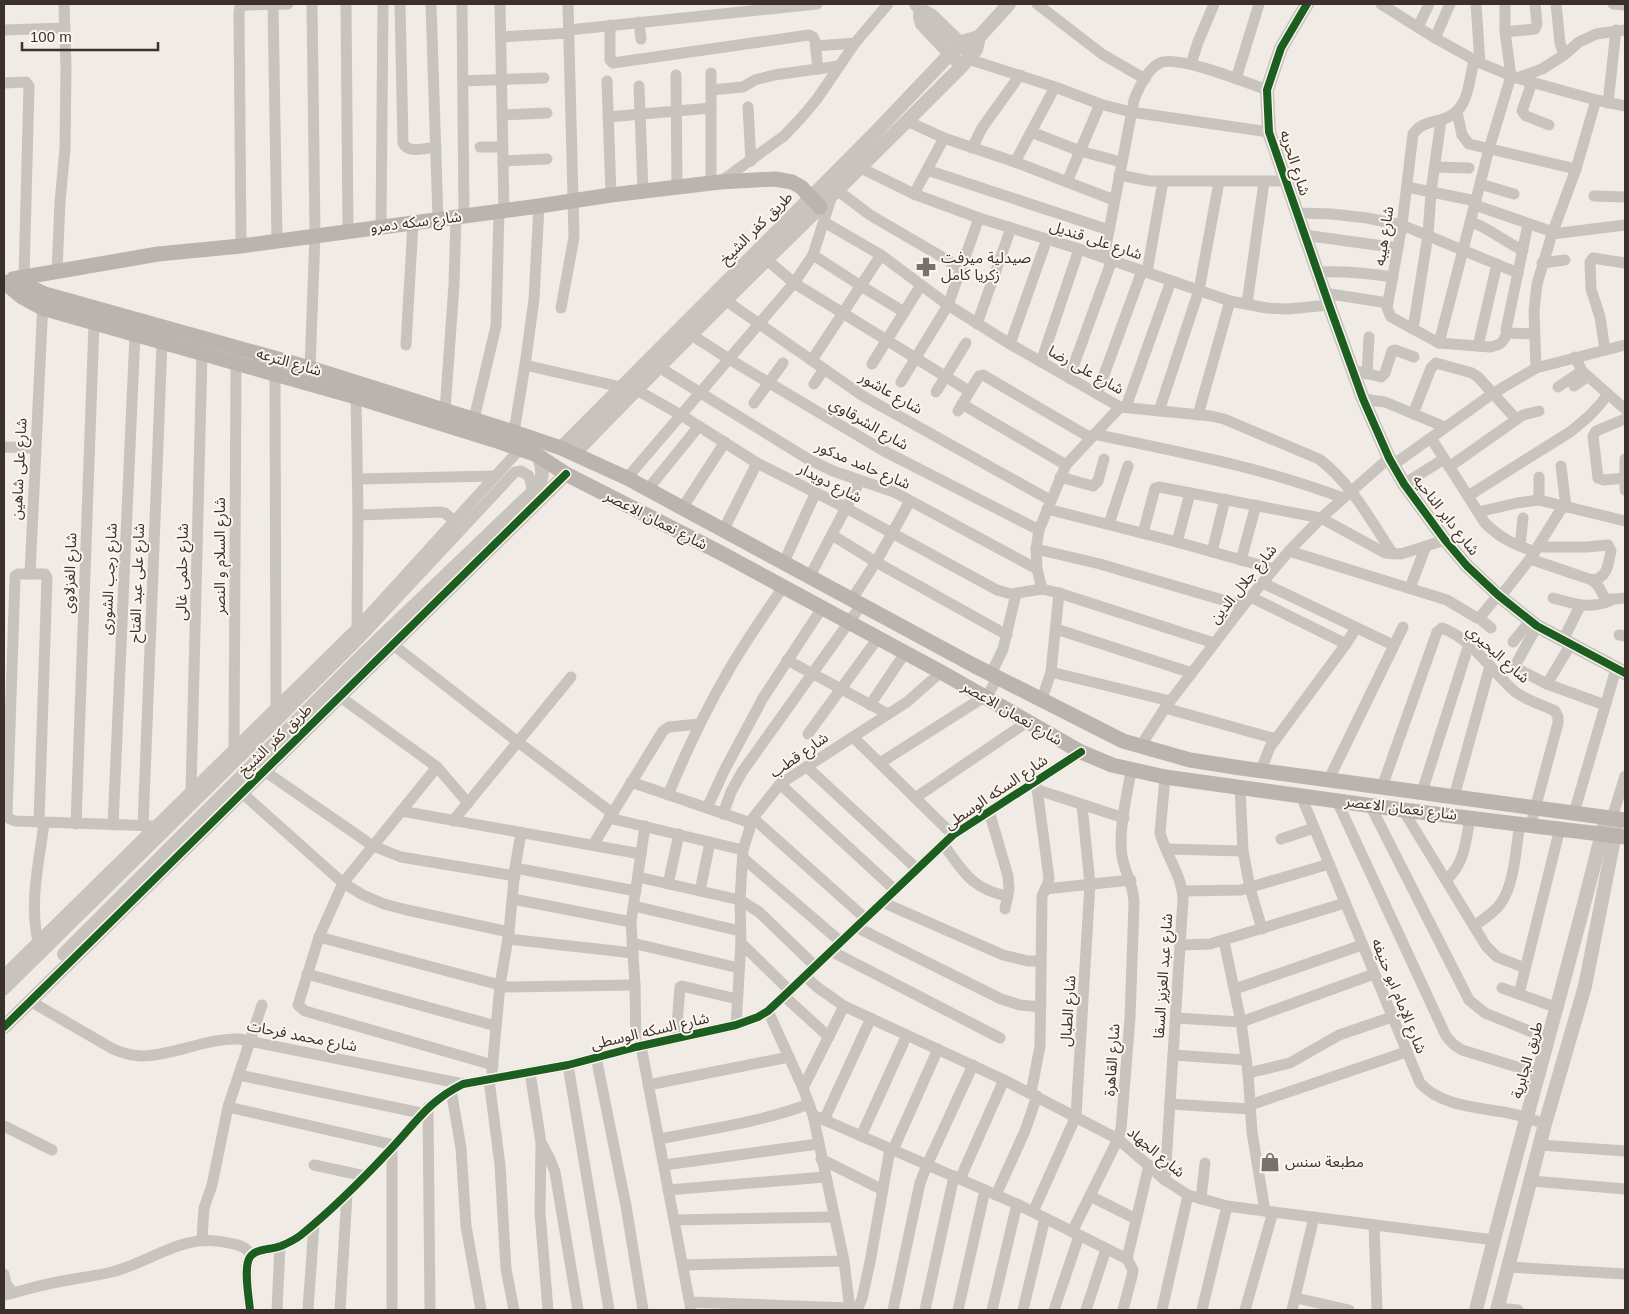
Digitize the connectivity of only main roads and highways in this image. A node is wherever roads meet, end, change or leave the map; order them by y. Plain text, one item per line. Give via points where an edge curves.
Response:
1 (815, 202) road end
2 (22, 278) junction
3 (4, 281) edge
4 (43, 301) junction
5 (419, 409) junction
6 (567, 451) joint
7 (537, 455) joint
8 (728, 531) junction
9 (720, 553) junction
10 (975, 666) junction
11 (964, 685) junction
12 (1056, 707) junction
13 (1044, 732) junction
14 (1123, 741) junction
15 (1139, 747) junction
16 (1112, 765) junction
17 (1241, 768) junction
18 (1130, 770) junction
19 (1240, 788) junction
20 (1505, 804) junction
21 (1615, 818) edge
22 (1502, 820) junction
23 (1614, 835) edge

1 - 2 main road, شارع سكه دمرو via 792,182 775,179 716,183 158,254
2 - 3 main road, شارع سكه دمرو
2 - 4 main road, شارع الترعه
3 - 4 main road, شارع الترعه via 22,297
4 - 5 main road, شارع الترعه via 310,368
4 - 5 main road, شارع الترعه via 94,323 356,397
5 - 6 main road, شارع الترعه via 445,410
5 - 7 main road, شارع الترعه
6 - 8 main road, شارع نعمان الاعصر via 627,478
7 - 9 main road, شارع نعمان الاعصر via 566,474
8 - 9 main road
8 - 10 main road, شارع نعمان الاعصر
9 - 11 main road, شارع نعمان الاعصر
10 - 11 main road
10 - 12 main road, شارع نعمان الاعصر
11 - 13 main road, شارع نعمان الاعصر
12 - 13 main road
12 - 14 main road, شارع نعمان الاعصر
13 - 16 main road, شارع نعمان الاعصر
14 - 15 main road, شارع نعمان الاعصر
14 - 16 main road
15 - 17 main road, شارع نعمان الاعصر
15 - 18 main road
16 - 18 main road, شارع نعمان الاعصر
17 - 19 main road
17 - 20 main road, شارع نعمان الاعصر
18 - 19 main road, شارع نعمان الاعصر
19 - 22 main road, شارع نعمان الاعصر
20 - 21 main road, شارع نعمان الاعصر
20 - 22 main road
22 - 23 main road, شارع نعمان الاعصر

